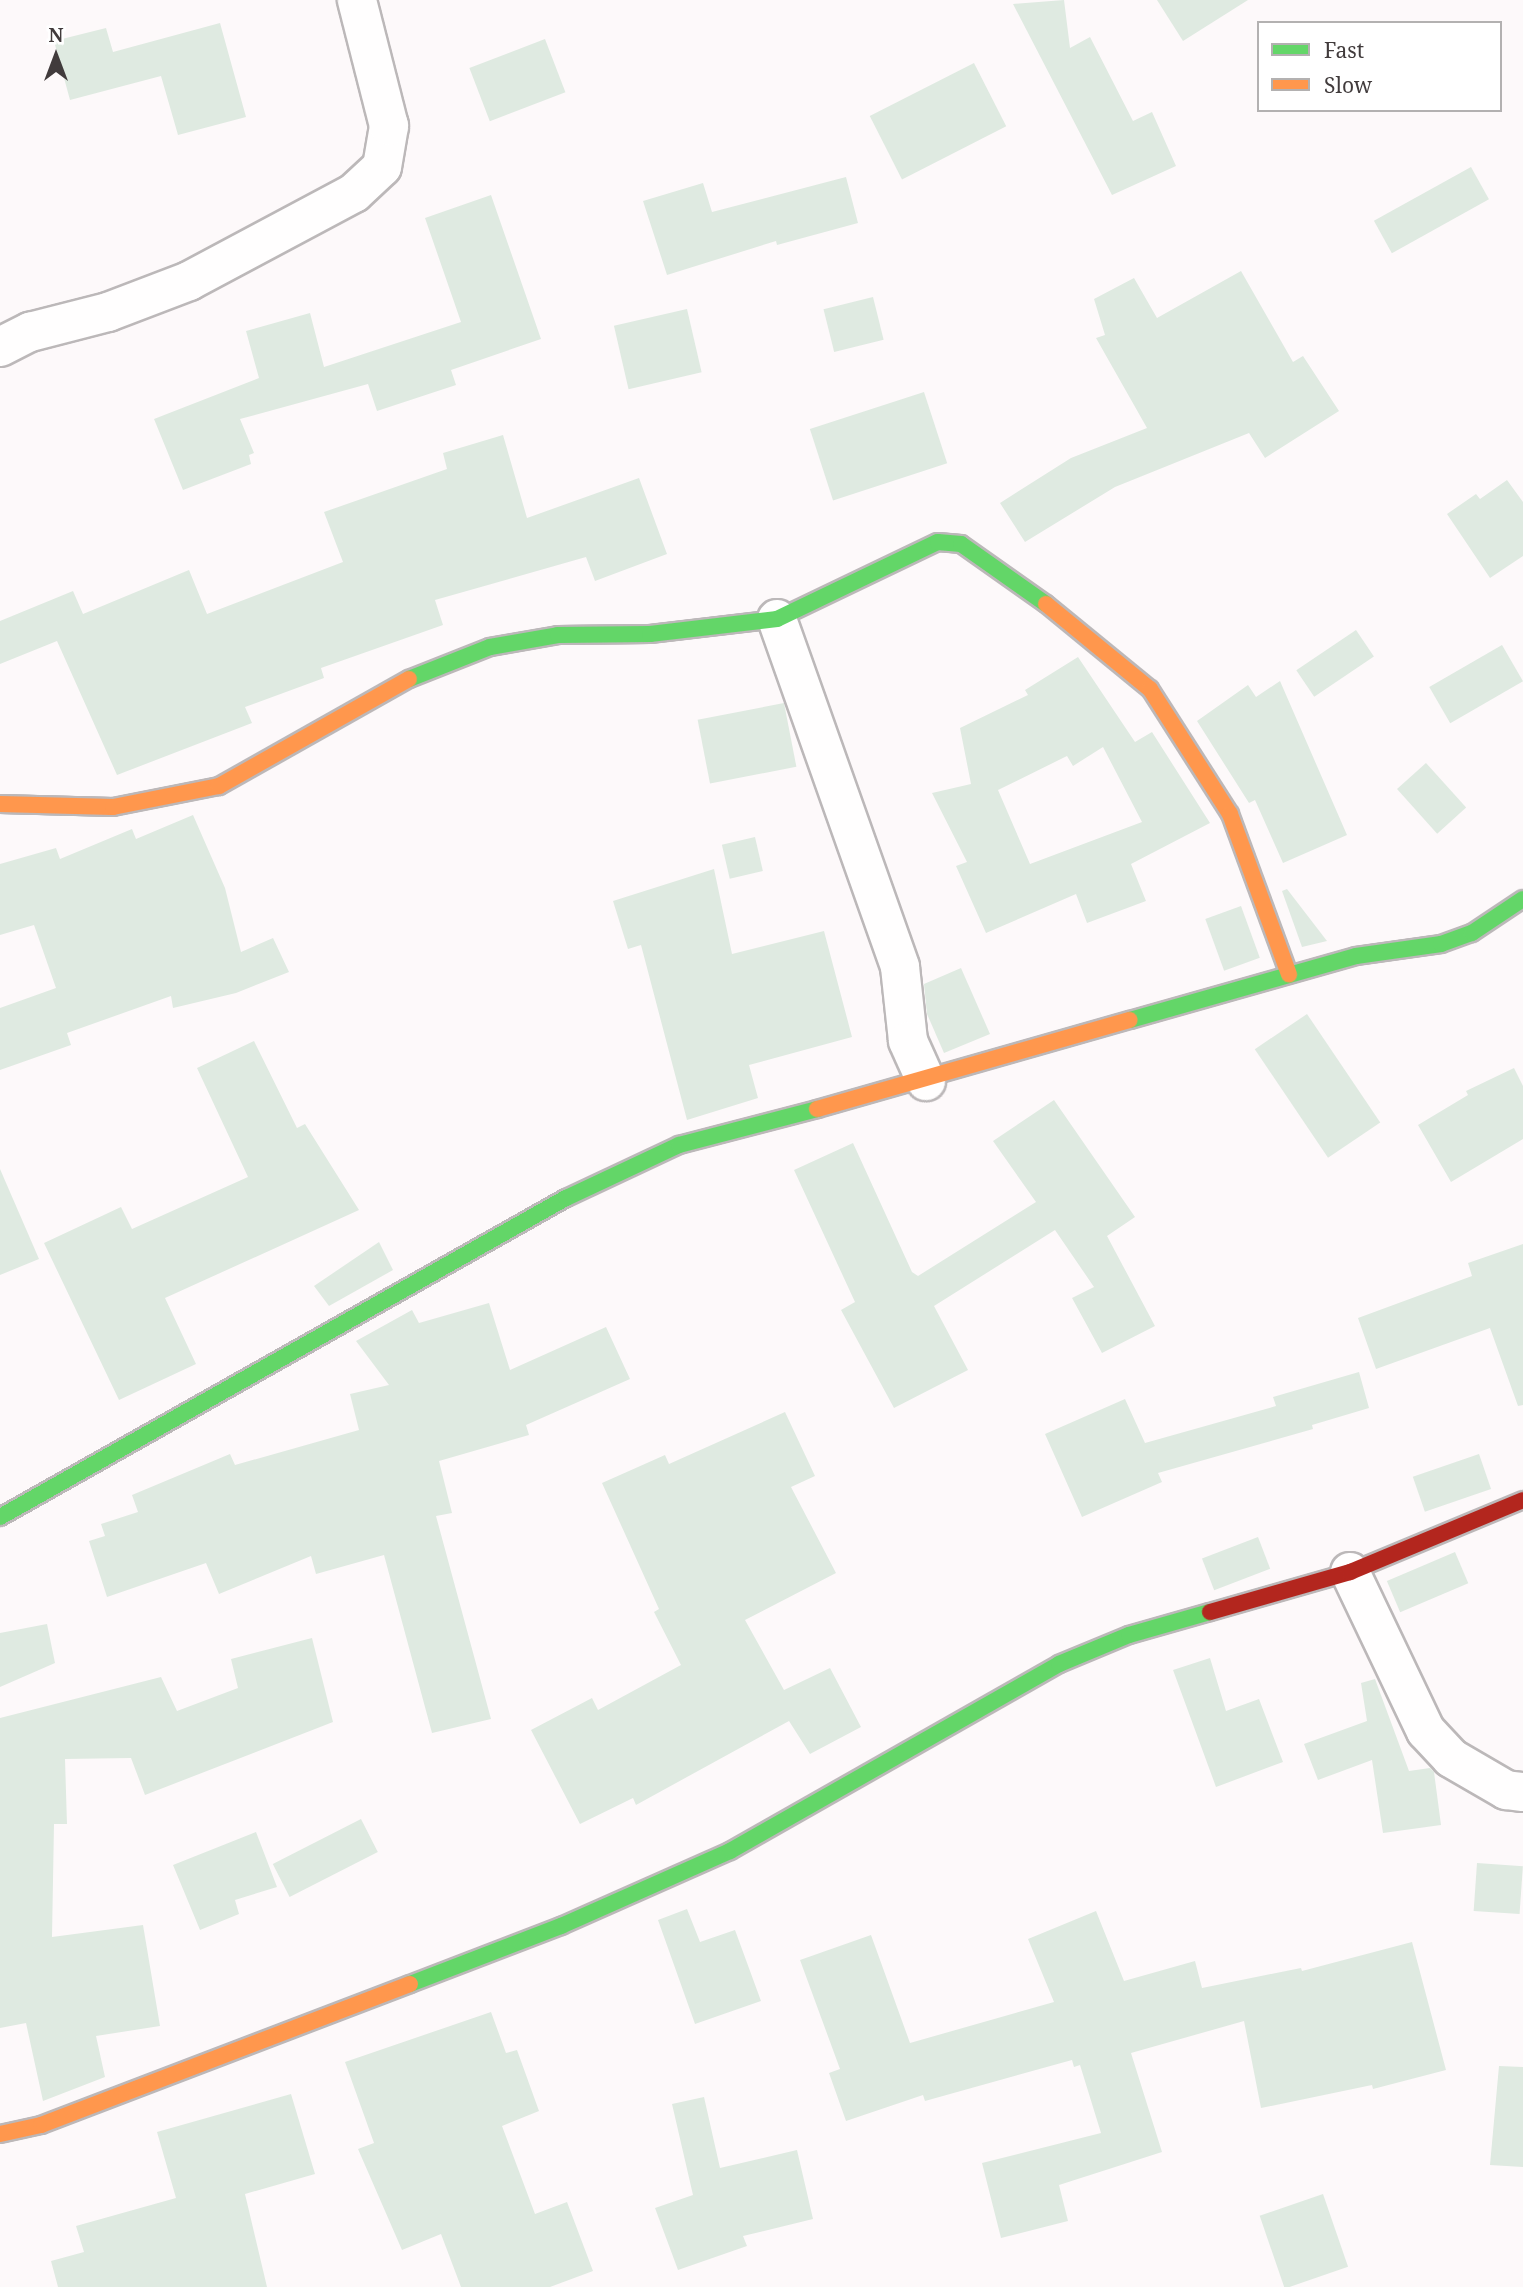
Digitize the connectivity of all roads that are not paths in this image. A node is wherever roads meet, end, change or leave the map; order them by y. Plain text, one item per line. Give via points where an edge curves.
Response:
1 (357, 0) edge
2 (0, 347) edge
3 (777, 619) junction
4 (0, 804) edge
5 (1523, 899) edge
6 (1289, 974) junction
7 (926, 1081) junction
8 (1523, 1500) edge
9 (0, 1517) edge
10 (1350, 1572) junction
11 (1523, 1792) edge
12 (0, 2134) edge

1 - 2 street via 389,126 382,167 354,193 189,281 108,312 30,332
3 - 4 street via 650,634 558,635 490,647 428,669 219,786 113,807
3 - 6 street via 938,542 961,544 983,557 1150,689 1230,814
3 - 7 street via 900,967 908,1041
5 - 6 street via 1472,933 1441,944 1356,956
6 - 7 street
7 - 9 street via 679,1145 566,1198
8 - 10 street
10 - 11 street via 1426,1731 1451,1758 1506,1790
10 - 12 street via 1129,1636 1059,1664 730,1851 585,1916 41,2125

